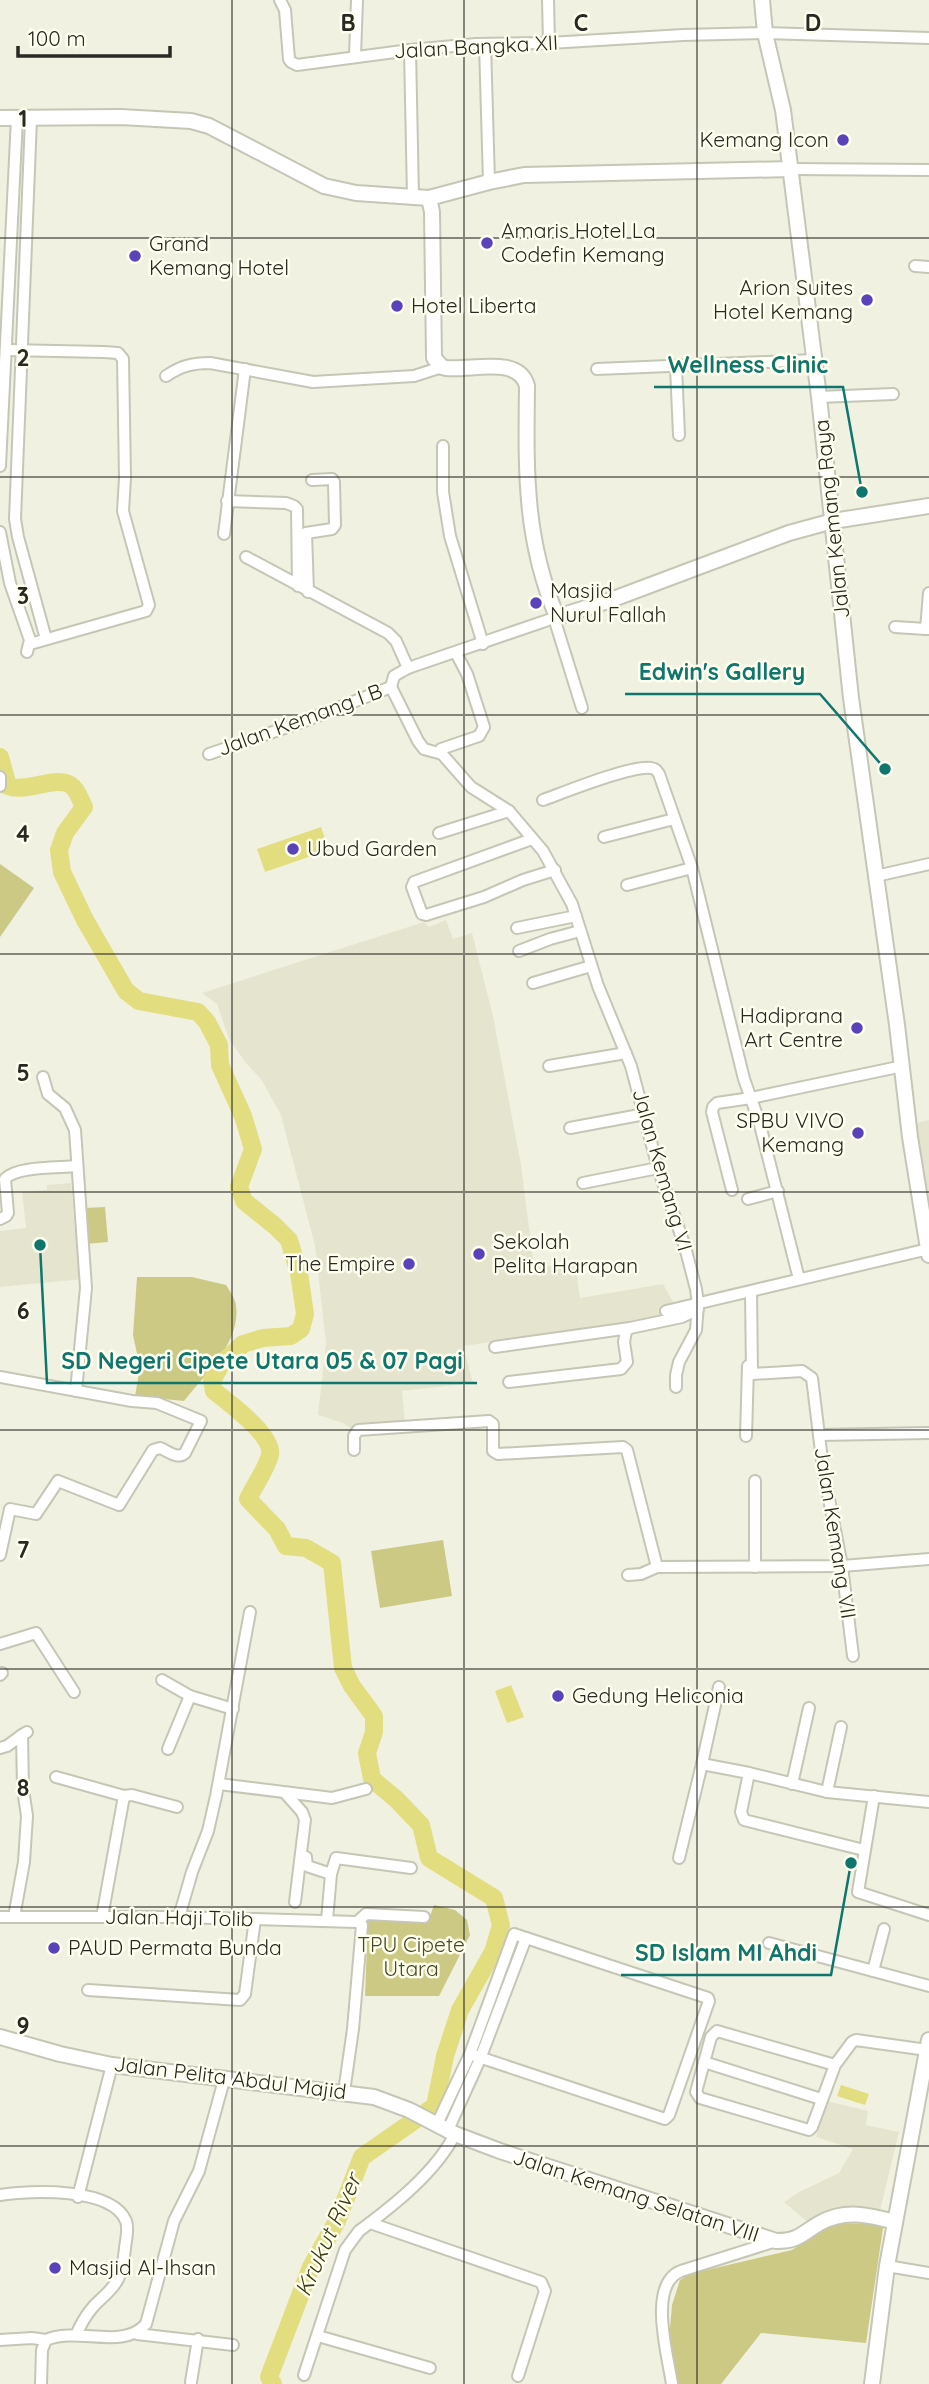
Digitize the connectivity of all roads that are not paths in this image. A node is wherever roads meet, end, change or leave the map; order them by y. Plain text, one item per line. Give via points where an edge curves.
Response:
1 (280, 0) edge
2 (357, 0) edge
3 (548, 0) edge
4 (762, 0) edge
5 (765, 33) junction
6 (929, 38) edge
7 (549, 43) junction
8 (485, 44) junction
9 (410, 50) junction
10 (355, 56) junction
11 (0, 118) edge
12 (24, 118) junction
13 (791, 169) junction
14 (929, 170) edge
15 (489, 182) junction
16 (413, 197) junction
17 (429, 198) junction
18 (0, 218) edge
19 (13, 218) junction
20 (915, 266) dead end
21 (929, 267) edge
22 (10, 280) junction
23 (25, 280) junction
24 (4, 334) edge
25 (7, 351) junction
26 (22, 351) junction
27 (814, 360) junction
28 (442, 367) junction
29 (676, 367) junction
30 (245, 369) junction
31 (597, 369) dead end
32 (166, 376) dead end
33 (893, 394) dead end
34 (820, 397) junction
35 (679, 435) dead end
36 (443, 446) dead end
37 (0, 466) edge
38 (312, 480) dead end
39 (227, 501) junction
40 (929, 506) edge
41 (833, 520) junction
42 (0, 532) edge
43 (224, 534) dead end
44 (246, 558) dead end
45 (303, 589) junction
46 (929, 593) edge
47 (555, 618) junction
48 (895, 627) dead end
49 (928, 629) edge
50 (46, 639) junction
51 (483, 644) junction
52 (456, 653) junction
53 (408, 668) junction
54 (391, 687) junction
55 (582, 708) dead end
56 (441, 749) dead end
57 (209, 754) dead end
58 (0, 777) edge
59 (0, 786) edge
60 (543, 800) dead end
61 (509, 811) junction
62 (674, 819) junction
63 (439, 833) dead end
64 (604, 837) dead end
65 (532, 839) junction
66 (929, 864) edge
67 (692, 868) junction
68 (555, 870) junction
69 (876, 876) junction
70 (627, 885) dead end
71 (576, 916) junction
72 (517, 928) dead end
73 (580, 931) junction
74 (519, 951) dead end
75 (591, 966) junction
76 (533, 982) dead end
77 (626, 1053) junction
78 (549, 1066) dead end
79 (903, 1066) junction
80 (43, 1077) dead end
81 (751, 1098) junction
82 (645, 1114) junction
83 (570, 1128) dead end
84 (77, 1166) junction
85 (658, 1168) junction
86 (583, 1183) dead end
87 (732, 1190) dead end
88 (778, 1191) junction
89 (748, 1199) dead end
90 (1, 1219) edge
91 (928, 1252) edge
92 (799, 1279) junction
93 (750, 1293) junction
94 (698, 1307) junction
95 (666, 1311) dead end
96 (630, 1328) junction
97 (495, 1347) dead end
98 (0, 1377) edge
99 (509, 1382) dead end
100 (676, 1387) dead end
101 (76, 1391) junction
102 (929, 1433) edge
103 (819, 1435) junction
104 (746, 1436) dead end
105 (354, 1450) dead end
106 (755, 1481) dead end
107 (0, 1555) edge
108 (929, 1559) edge
109 (842, 1566) junction
110 (657, 1567) junction
111 (755, 1567) junction
112 (628, 1575) dead end
113 (250, 1612) dead end
114 (0, 1644) edge
115 (853, 1656) dead end
116 (162, 1681) dead end
117 (719, 1687) dead end
118 (74, 1692) dead end
119 (190, 1696) junction
120 (809, 1708) dead end
121 (233, 1709) junction
122 (841, 1727) dead end
123 (0, 1748) edge
124 (168, 1749) dead end
125 (702, 1764) junction
126 (749, 1773) junction
127 (56, 1777) dead end
128 (219, 1784) junction
129 (792, 1784) junction
130 (366, 1789) dead end
131 (827, 1792) junction
132 (286, 1794) junction
133 (124, 1796) junction
134 (874, 1796) junction
135 (929, 1802) edge
136 (177, 1807) dead end
137 (864, 1850) junction
138 (306, 1857) dead end
139 (679, 1858) dead end
140 (411, 1868) dead end
141 (331, 1874) junction
142 (295, 1902) dead end
143 (929, 1915) edge
144 (0, 1917) edge
145 (14, 1917) junction
146 (102, 1917) junction
147 (179, 1917) junction
148 (424, 1917) dead end
149 (255, 1919) junction
150 (327, 1920) junction
151 (357, 1922) junction
152 (884, 1929) dead end
153 (526, 1938) junction
154 (769, 1943) dead end
155 (873, 1971) junction
156 (929, 1986) edge
157 (88, 1990) dead end
158 (0, 2037) edge
159 (928, 2051) edge
160 (475, 2057) junction
161 (704, 2062) junction
162 (112, 2065) junction
163 (835, 2065) junction
164 (224, 2080) junction
165 (344, 2092) junction
166 (821, 2099) junction
167 (444, 2128) junction
168 (0, 2195) edge
169 (78, 2197) junction
170 (895, 2222) junction
171 (370, 2223) junction
172 (776, 2241) junction
173 (887, 2266) junction
174 (929, 2273) edge
175 (137, 2334) junction
176 (76, 2335) junction
177 (318, 2336) junction
178 (198, 2339) junction
179 (0, 2340) edge
180 (46, 2340) junction
181 (233, 2345) dead end
182 (430, 2368) dead end
183 (304, 2375) dead end
184 (518, 2376) dead end
185 (191, 2382) dead end
186 (41, 2384) edge
187 (672, 2384) edge
188 (872, 2384) edge

1 - 10 street, Jalan Bangka XII via 290,62 297,65
2 - 10 street
3 - 7 street
4 - 5 street, Jalan Kemang Raya
5 - 6 street, Jalan Bangka XII
5 - 7 street, Jalan Bangka XII
5 - 13 street, Jalan Kemang Raya
7 - 8 street, Jalan Bangka XII
8 - 9 street, Jalan Bangka XII
8 - 15 street
9 - 10 street, Jalan Bangka XII
9 - 16 street
11 - 12 street
12 - 16 street via 191,121 209,126 324,187
12 - 19 street
12 - 23 street
13 - 14 street
13 - 15 street via 524,175
13 - 27 street, Jalan Kemang Raya
15 - 17 street
16 - 17 street
17 - 28 street via 432,349
18 - 19 street
19 - 22 street
20 - 21 street
22 - 23 street
22 - 24 street
23 - 26 street
24 - 25 street
25 - 26 street
25 - 37 street
26 - 50 street via 15,519
26 - 50 street via 118,353 122,359 123,511 149,605 146,611
27 - 29 street
27 - 34 street, Jalan Kemang Raya
28 - 30 street via 415,376 331,382
28 - 47 street via 508,367 525,379 529,513
29 - 31 street
29 - 35 street
30 - 32 street via 195,363
30 - 39 street
33 - 34 street
34 - 41 street, Jalan Kemang Raya
36 - 51 street via 447,523
38 - 45 street via 334,482 335,525 306,533
39 - 43 street
39 - 45 street via 295,506
40 - 41 street
41 - 47 street
41 - 69 street, Jalan Kemang Raya
42 - 50 street via 29,648
44 - 45 street
45 - 53 street via 394,637
46 - 49 street
47 - 51 street
47 - 55 street
48 - 49 street
51 - 52 street
52 - 53 street
52 - 56 street via 484,727 479,736
53 - 54 street via 394,676
54 - 57 street, Jalan Kemang I B
54 - 61 street, Jalan Kemang VI via 424,749 442,754 471,787
58 - 59 street
60 - 62 street via 615,774 650,768 657,770
61 - 63 street
61 - 65 street, Jalan Kemang VI
62 - 64 street
62 - 67 street
65 - 68 street, Jalan Kemang VI
65 - 68 street via 414,882 422,915
66 - 69 street
67 - 70 street
67 - 81 street
68 - 71 street, Jalan Kemang VI
69 - 79 street, Jalan Kemang Raya
71 - 72 street
71 - 73 street, Jalan Kemang VI
73 - 74 street
73 - 75 street, Jalan Kemang VI
75 - 76 street
75 - 77 street, Jalan Kemang VI
77 - 78 street
77 - 82 street, Jalan Kemang VI
79 - 81 street
79 - 91 street, Jalan Kemang Raya
80 - 84 street via 48,1094 72,1121
81 - 87 street via 713,1107
81 - 88 street
82 - 83 street
82 - 85 street, Jalan Kemang VI
84 - 90 street via 8,1175 8,1213
84 - 101 street via 86,1288
85 - 86 street
85 - 94 street, Jalan Kemang VI via 685,1247
88 - 89 street
88 - 92 street
91 - 92 street
92 - 93 street
93 - 94 street
93 - 103 street via 752,1374 802,1371 812,1378
93 - 104 street
94 - 95 street
94 - 96 street via 682,1317
94 - 100 street via 696,1331 679,1362
96 - 97 street
96 - 99 street via 624,1334 627,1362 621,1369
98 - 101 street
101 - 107 street via 157,1403 200,1419 200,1424 185,1453 178,1456 156,1448 119,1505 56,1482 36,1514 10,1509
102 - 103 street, Jalan Kemang VII
103 - 109 street, Jalan Kemang VII
105 - 110 street via 358,1430 489,1421 496,1454 624,1447
106 - 111 street
108 - 109 street
109 - 111 street
109 - 115 street, Jalan Kemang VII
110 - 111 street
110 - 112 street
113 - 121 street
114 - 118 street via 36,1633
116 - 119 street
117 - 125 street
119 - 121 street
119 - 124 street
120 - 129 street
121 - 128 street
122 - 131 street
123 - 145 street via 24,1734 27,1816
125 - 126 street
125 - 139 street
126 - 129 street
126 - 137 street via 741,1812 744,1821
127 - 133 street
128 - 132 street
128 - 147 street
129 - 131 street
130 - 132 street via 335,1798
131 - 134 street
132 - 142 street via 305,1817
133 - 136 street
133 - 146 street
134 - 135 street
134 - 137 street
137 - 143 street via 859,1893
138 - 141 street via 307,1866
140 - 141 street via 337,1858
141 - 150 street
144 - 145 street, Jalan Haji Tolib
145 - 146 street, Jalan Haji Tolib
146 - 147 street, Jalan Haji Tolib
147 - 149 street, Jalan Haji Tolib
148 - 151 street, Jalan Haji Tolib via 366,1914
149 - 150 street, Jalan Haji Tolib
149 - 157 street via 245,1994 240,2000
150 - 151 street, Jalan Haji Tolib
151 - 165 street via 362,1925
152 - 155 street
153 - 160 street
153 - 160 street via 514,1934
153 - 160 street via 709,1999 669,2115 662,2120
154 - 155 street
155 - 156 street
158 - 162 street, Jalan Pelita Abdul Majid
159 - 163 street via 856,2040
159 - 170 street
160 - 167 street
161 - 163 street via 711,2037 719,2031
161 - 166 street
161 - 166 street via 696,2092 700,2098 807,2130
162 - 164 street, Jalan Pelita Abdul Majid
162 - 169 street
163 - 166 street
164 - 165 street, Jalan Pelita Abdul Majid
164 - 175 street via 197,2177 174,2221 146,2324
165 - 167 street, Jalan Pelita Abdul Majid via 387,2101
167 - 171 street via 446,2152
167 - 172 street, Jalan Kemang Selatan VIII via 565,2173
168 - 169 street via 22,2191
169 - 176 street via 99,2199 116,2208 127,2231 119,2278
170 - 172 street, Jalan Kemang Selatan VIII via 845,2214 820,2222 792,2241
170 - 173 street
171 - 177 street via 345,2249
171 - 184 street via 541,2282 545,2291
172 - 187 street via 681,2271 669,2279 662,2320
173 - 174 street
173 - 188 street
175 - 176 street
175 - 178 street
176 - 180 street
177 - 182 street
177 - 183 street
178 - 181 street
178 - 185 street
179 - 180 street
180 - 186 street

